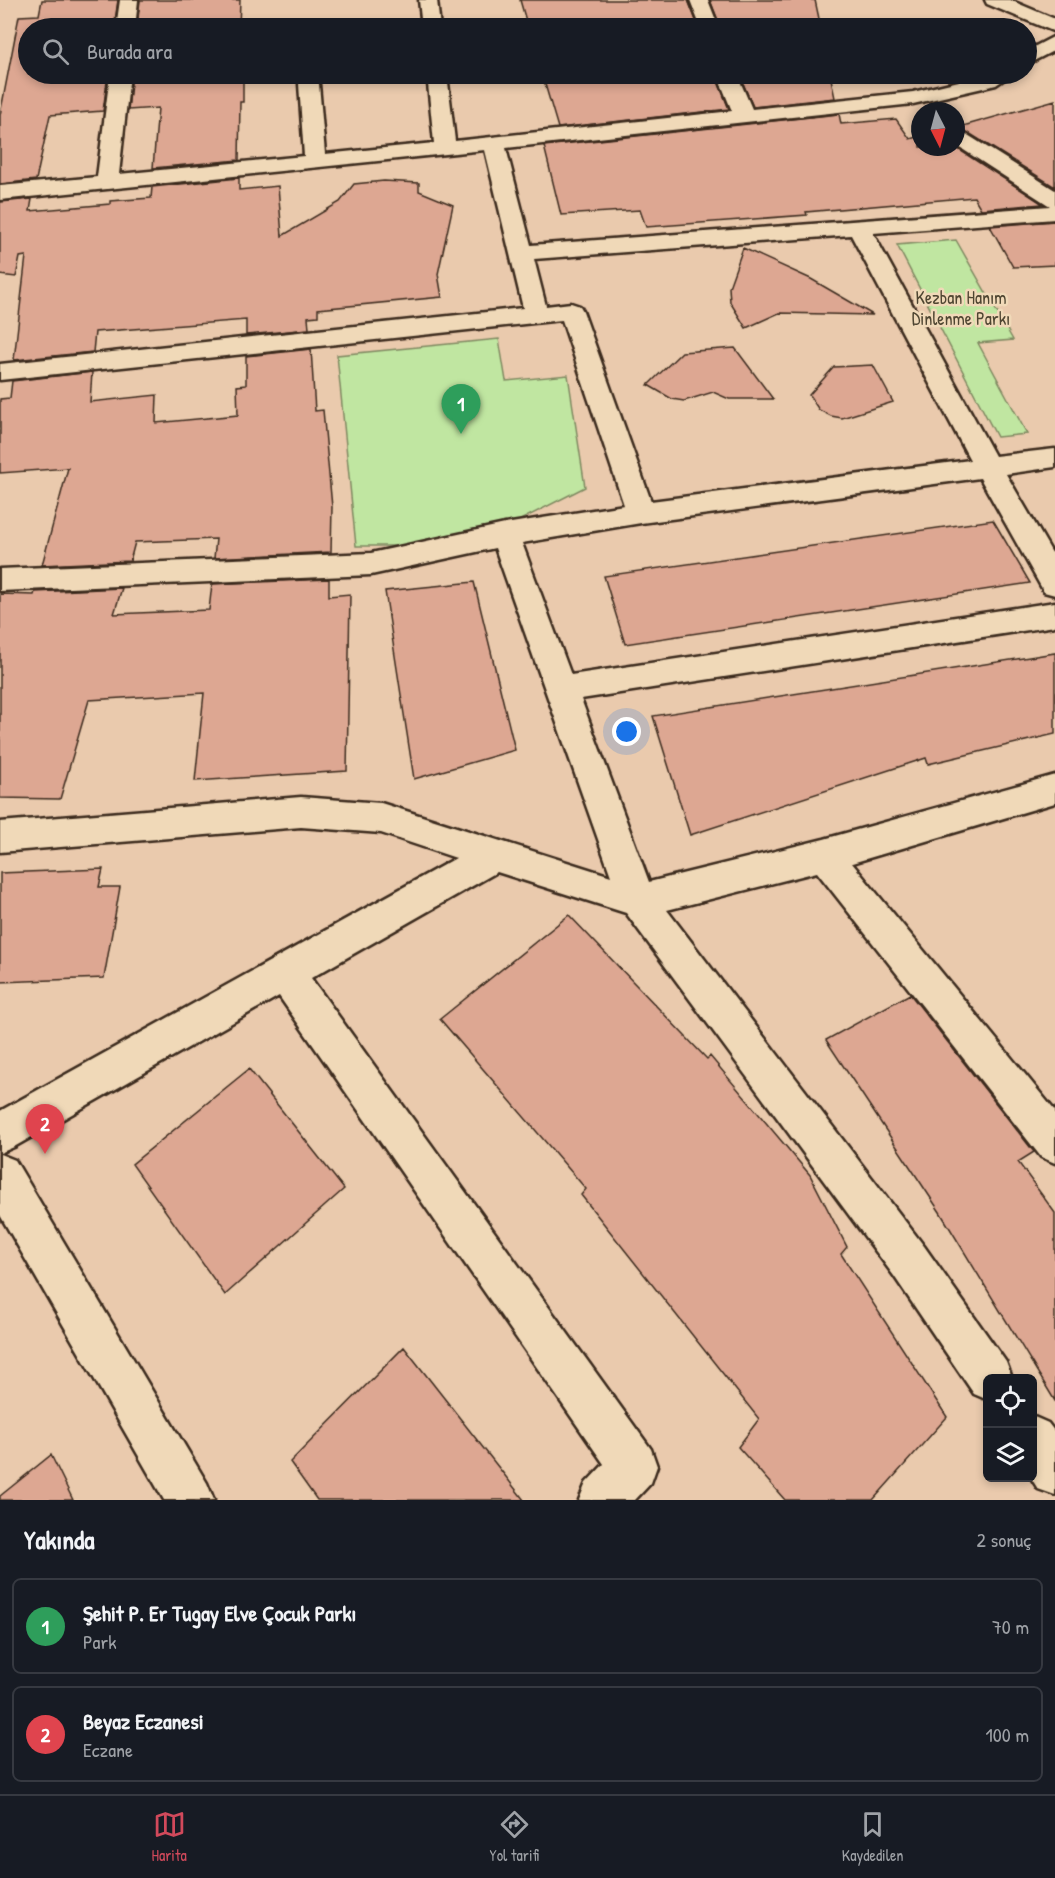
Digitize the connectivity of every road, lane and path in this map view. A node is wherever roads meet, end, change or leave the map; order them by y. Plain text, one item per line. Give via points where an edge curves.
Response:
1 (129, 0) edge
2 (428, 0) edge
3 (699, 0) edge
4 (994, 0) edge
5 (127, 18) edge
6 (431, 18) edge
7 (706, 18) edge
8 (1036, 18) edge
9 (1037, 18) edge
10 (1055, 26) edge
11 (1055, 42) edge
12 (1037, 53) edge
13 (119, 84) edge
14 (309, 84) dead end
15 (438, 84) edge
16 (731, 84) edge
17 (975, 84) edge
18 (899, 99) junction
19 (911, 106) edge
20 (744, 116) junction
21 (965, 142) edge
22 (494, 143) junction
23 (445, 148) junction
24 (315, 161) junction
25 (107, 182) junction
26 (0, 193) edge
27 (1055, 200) edge
28 (1055, 212) edge
29 (859, 228) junction
30 (522, 253) junction
31 (536, 313) junction
32 (0, 372) edge
33 (1055, 458) edge
34 (987, 466) junction
35 (641, 513) junction
36 (505, 535) junction
37 (0, 580) edge
38 (1055, 584) edge
39 (1055, 615) edge
40 (561, 689) junction
41 (1055, 789) edge
42 (0, 837) edge
43 (494, 855) junction
44 (824, 855) junction
45 (638, 901) junction
46 (285, 973) junction
47 (0, 1134) edge
48 (1055, 1143) edge
49 (0, 1175) edge
50 (987, 1374) edge
51 (1037, 1446) edge
52 (1055, 1472) edge
53 (190, 1500) edge
54 (603, 1500) edge

1 - 5 street
2 - 6 street
3 - 7 street
4 - 8 street
9 - 10 street
11 - 12 street
13 - 25 street
14 - 24 street
15 - 23 street
16 - 20 street
17 - 18 street
18 - 19 street
18 - 20 street
20 - 22 street
21 - 27 street
22 - 23 street
22 - 30 street
23 - 24 street
24 - 25 street
25 - 26 street
28 - 29 street
29 - 30 street
29 - 34 street
30 - 31 street
31 - 32 street
31 - 35 street via 571,311
33 - 34 street
34 - 35 street
34 - 38 street
35 - 36 street
36 - 37 street via 371,564
36 - 40 street
39 - 40 street
40 - 45 street
41 - 44 street
42 - 43 street via 301,812 381,818
43 - 45 street
43 - 46 street
44 - 45 street
44 - 48 street
45 - 50 street via 909,1261
46 - 47 street
46 - 54 street via 634,1466
49 - 53 street
51 - 52 street

